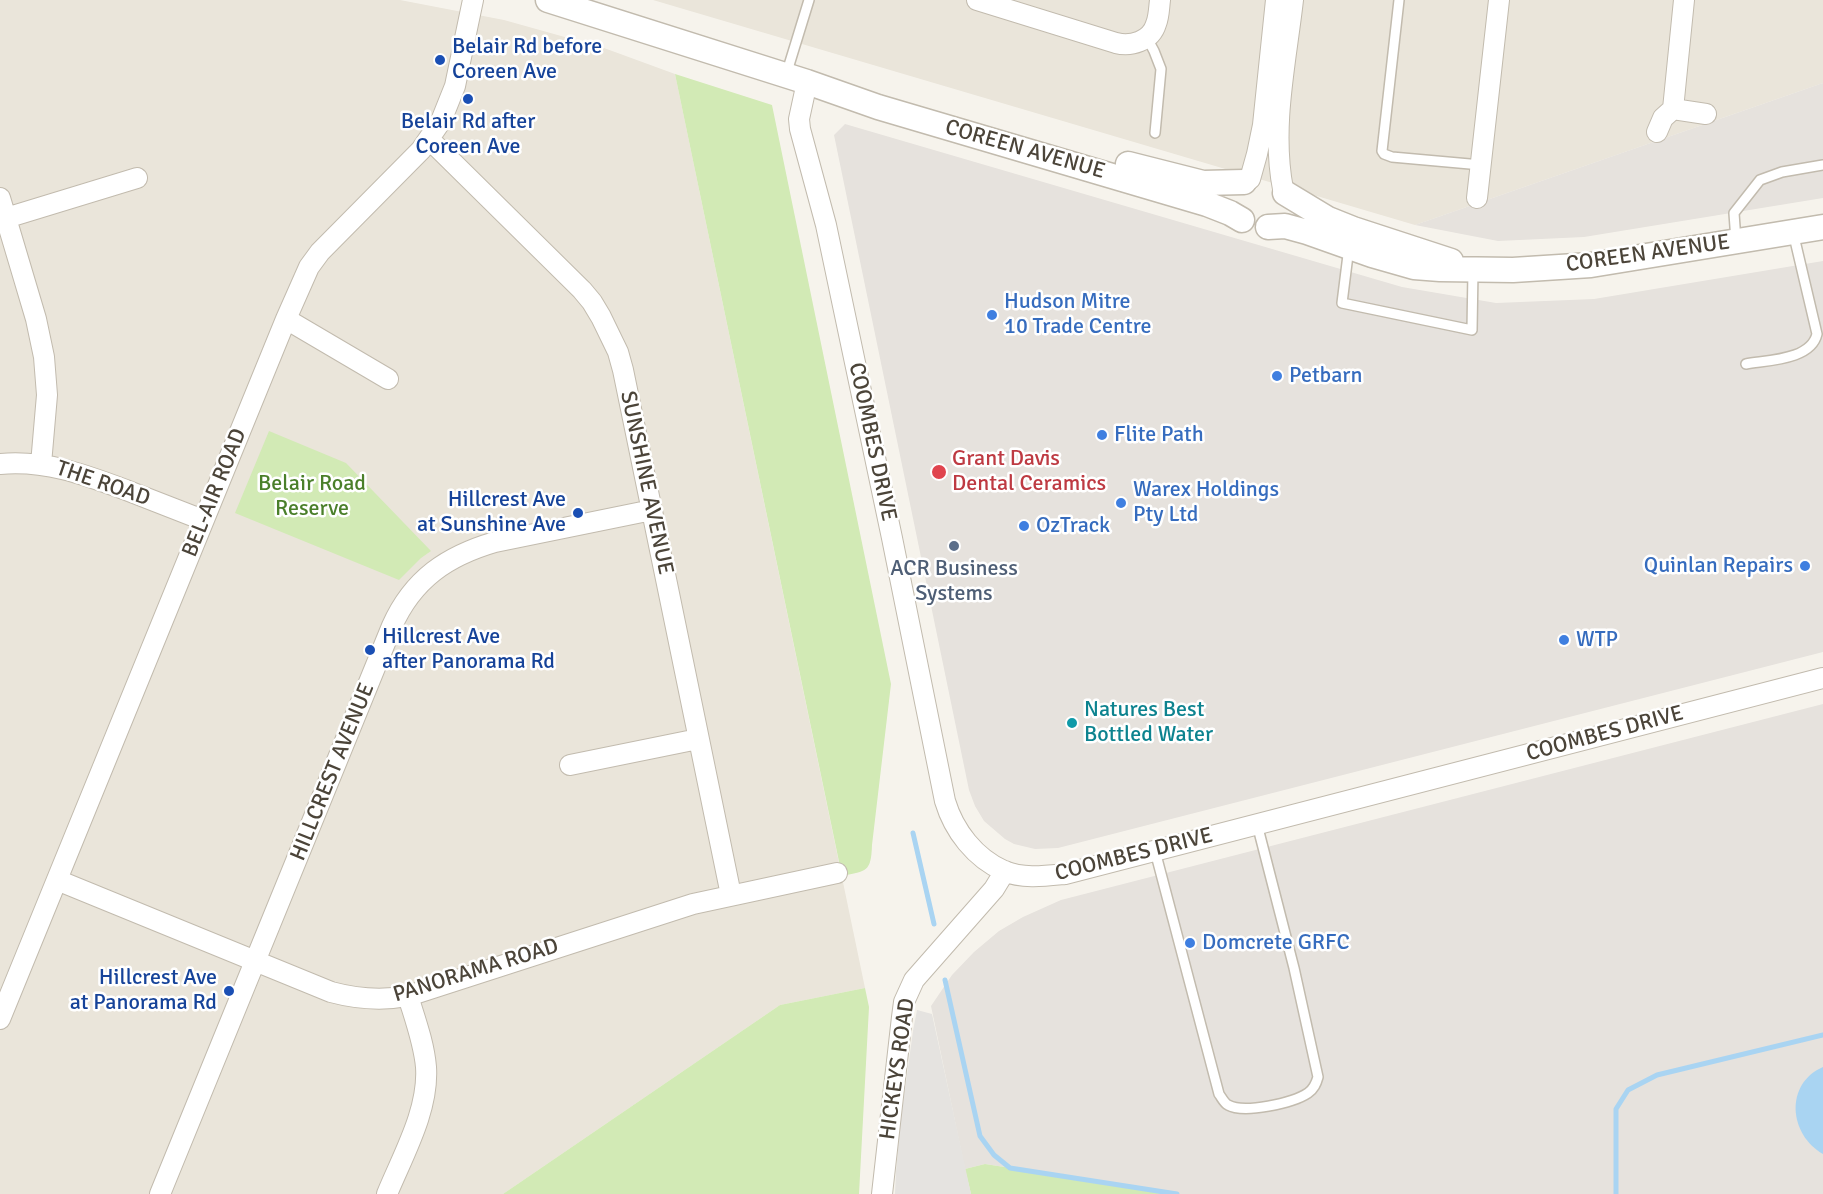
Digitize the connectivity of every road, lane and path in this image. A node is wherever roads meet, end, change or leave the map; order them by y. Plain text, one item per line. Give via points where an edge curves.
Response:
1 (473, 0) edge
2 (548, 0) edge
3 (809, 0) edge
4 (977, 0) edge
5 (1160, 0) edge
6 (1276, 0) edge
7 (1293, 0) edge
8 (1399, 0) edge
9 (1499, 0) edge
10 (1684, 0) edge
11 (1147, 38) junction
12 (797, 78) junction
13 (1672, 109) junction
14 (1706, 114) dead end
15 (1657, 132) dead end
16 (1155, 133) dead end
17 (429, 139) junction
18 (1481, 165) junction
19 (1823, 165) edge
20 (137, 178) dead end
21 (1247, 181) junction
22 (1284, 191) junction
23 (0, 198) edge
24 (1477, 198) dead end
25 (6, 218) junction
26 (1242, 220) junction
27 (1268, 227) junction
28 (1823, 227) edge
29 (1793, 232) junction
30 (1736, 241) junction
31 (1349, 246) junction
32 (1473, 269) junction
33 (286, 319) junction
34 (1746, 364) dead end
35 (388, 379) dead end
36 (0, 464) edge
37 (41, 464) junction
38 (652, 510) junction
39 (203, 520) junction
40 (1823, 678) edge
41 (698, 739) junction
42 (570, 765) dead end
43 (1257, 825) junction
44 (1155, 851) junction
45 (1005, 871) junction
46 (837, 873) dead end
47 (57, 879) junction
48 (731, 895) junction
49 (256, 961) junction
50 (408, 996) junction
51 (0, 1019) edge
52 (160, 1194) edge
53 (387, 1194) edge
54 (882, 1194) edge

1 - 17 street, BEL-AIR ROAD via 453,93
2 - 12 street, COREEN AVENUE
3 - 12 lane
4 - 11 street via 1116,43 1134,44
5 - 11 street via 1156,25
6 - 21 street via 1263,125
7 - 22 street via 1278,136
8 - 18 lane via 1382,151 1392,158
9 - 18 street
10 - 13 street
11 - 16 lane via 1161,74
12 - 21 street, COREEN AVENUE via 883,91 1119,162 1203,183
12 - 26 street, COREEN AVENUE via 1207,204
12 - 45 street, COOMBES DRIVE via 800,129 826,225 945,801 966,841
13 - 14 street
13 - 15 street
17 - 33 street, BEL-AIR ROAD via 314,259
17 - 38 street, SUNSHINE AVENUE via 592,302 618,352
18 - 24 street
19 - 30 lane via 1760,180 1734,213
20 - 25 street
21 - 22 street via 1257,176 1272,179
21 - 26 street via 1239,188 1235,201
22 - 27 street via 1284,214
22 - 32 street, COREEN AVENUE via 1312,211 1345,226
23 - 25 street
25 - 37 street via 44,357 46,394
26 - 27 street via 1254,227
27 - 31 street, COREEN AVENUE via 1285,226
28 - 29 street, COREEN AVENUE
29 - 30 street, COREEN AVENUE
29 - 34 lane via 1817,334 1815,341 1801,355
30 - 32 street, COREEN AVENUE via 1591,265
31 - 32 street, COREEN AVENUE via 1414,267
31 - 32 lane via 1342,303 1472,330
33 - 35 street
33 - 39 street, BEL-AIR ROAD
36 - 37 street, THE ROAD
37 - 39 street, THE ROAD via 77,472
38 - 41 street, SUNSHINE AVENUE
38 - 49 street, HILLCREST AVENUE via 471,550 434,571 411,593 392,626
39 - 47 street, BEL-AIR ROAD
40 - 43 street, COOMBES DRIVE
41 - 42 street
41 - 48 street, SUNSHINE AVENUE
43 - 44 street, COOMBES DRIVE
43 - 44 lane via 1318,1077 1307,1094 1283,1102 1239,1109 1228,1105 1219,1094
44 - 45 street, COOMBES DRIVE via 1044,877
45 - 54 street, HICKEYS ROAD via 994,889 914,980 907,995
46 - 48 street, PANORAMA ROAD
47 - 49 street, PANORAMA ROAD
47 - 51 street, BEL-AIR ROAD
48 - 50 street, PANORAMA ROAD via 678,908
49 - 50 street, PANORAMA ROAD via 346,996
49 - 52 street, HILLCREST AVENUE
50 - 53 street via 424,1056 426,1092

